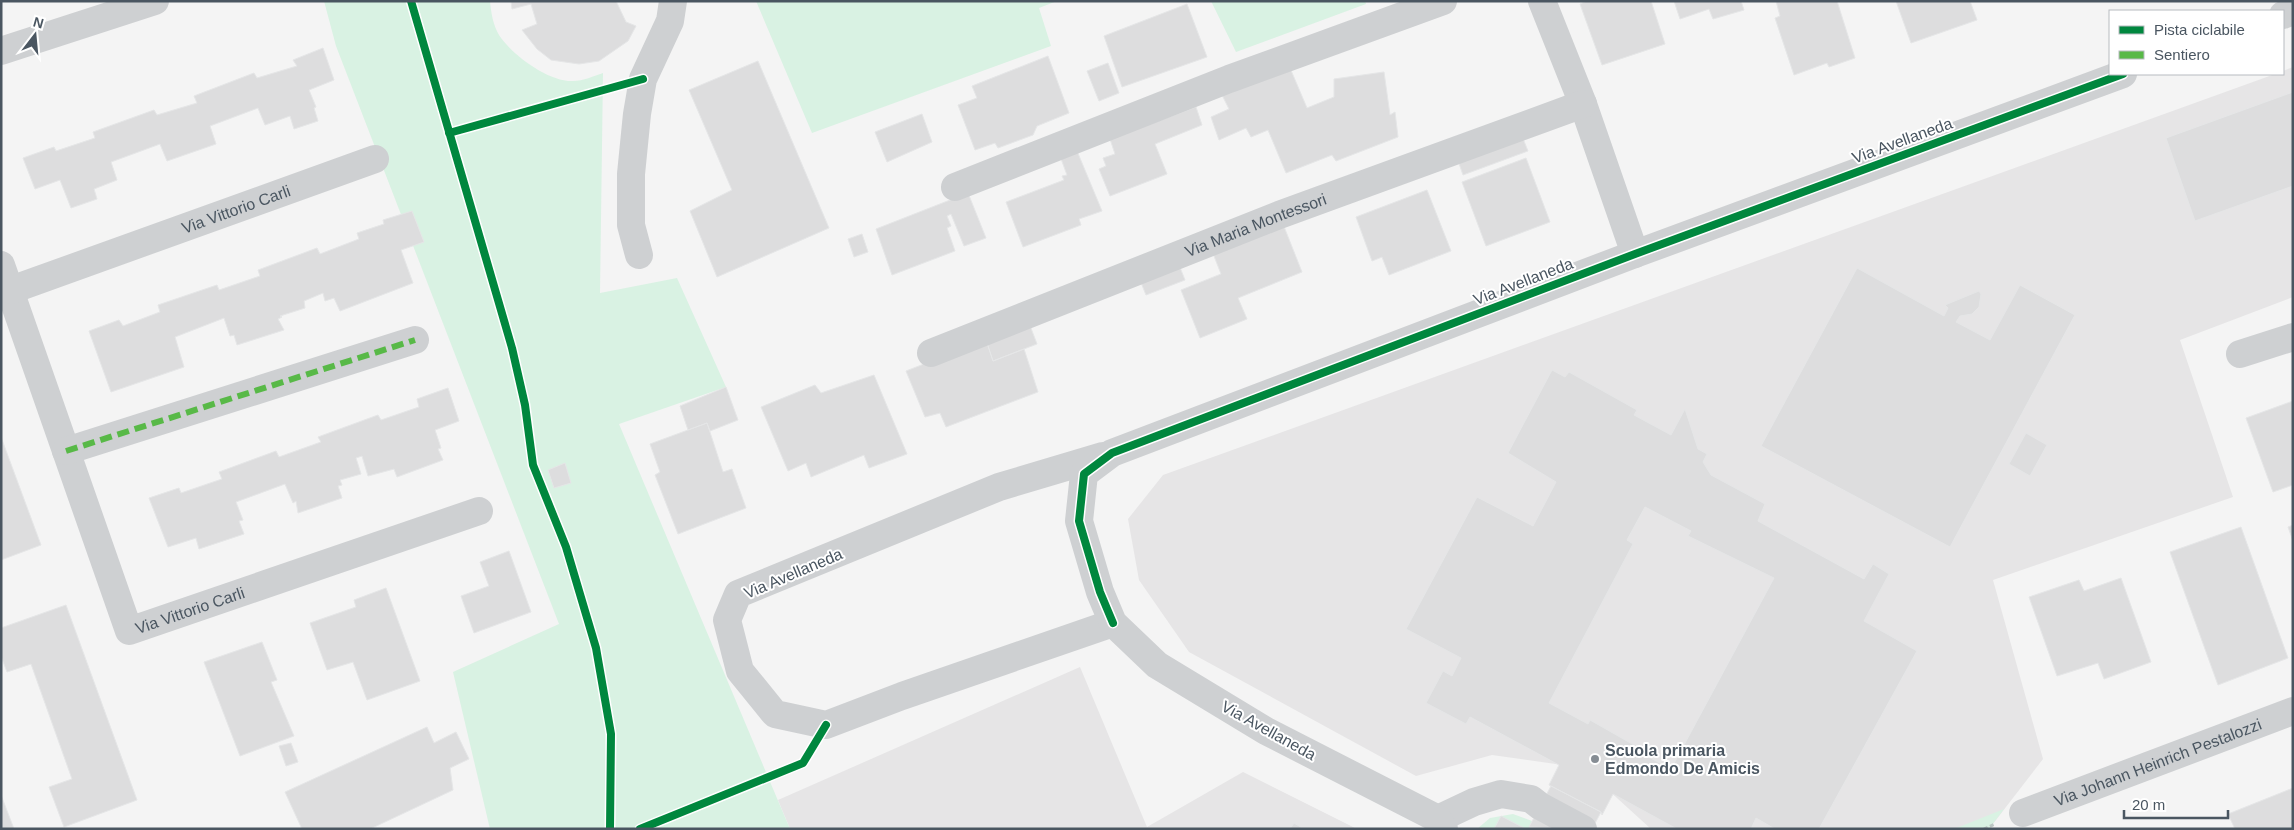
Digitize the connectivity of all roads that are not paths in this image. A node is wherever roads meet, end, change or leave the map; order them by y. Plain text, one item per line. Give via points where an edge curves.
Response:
1 (155, 1) edge
2 (673, 1) edge
3 (1444, 1) edge
4 (1542, 1) edge
5 (1, 51) edge
6 (2120, 75) edge
7 (1583, 104) junction
8 (375, 159) dead end
9 (955, 187) dead end
10 (1635, 254) junction
11 (639, 255) dead end
12 (1, 265) edge
13 (10, 290) junction
14 (2293, 337) edge
15 (415, 340) dead end
16 (931, 353) dead end
17 (2240, 354) dead end
18 (66, 451) junction
19 (1112, 453) junction
20 (479, 510) dead end
21 (1113, 623) junction
22 (2293, 711) edge
23 (2023, 813) dead end
24 (1441, 824) edge
25 (1583, 829) edge

1 - 5 street
2 - 11 street via 670,22 643,79 637,114 631,174 631,224
3 - 9 street via 1229,79
4 - 7 street
6 - 10 street, Via Avellaneda
7 - 10 street
7 - 16 street, Via Maria Montessori via 1279,215
8 - 13 street, Via Vittorio Carli
10 - 19 street, Via Avellaneda
12 - 13 street, Via Vittorio Carli
13 - 18 street, Via Vittorio Carli
14 - 17 street
15 - 18 street
18 - 20 street, Via Vittorio Carli via 128,631
19 - 21 street, Via Avellaneda via 1084,474 1079,520 1100,592
19 - 21 street, Via Avellaneda via 999,487 738,594 727,620 740,671 774,714 826,725
21 - 24 street, Via Avellaneda via 1157,664 1266,731
22 - 23 street, Via Johann Heinrich Pestalozzi
24 - 25 street, Via Avellaneda via 1474,802 1500,794 1531,799

